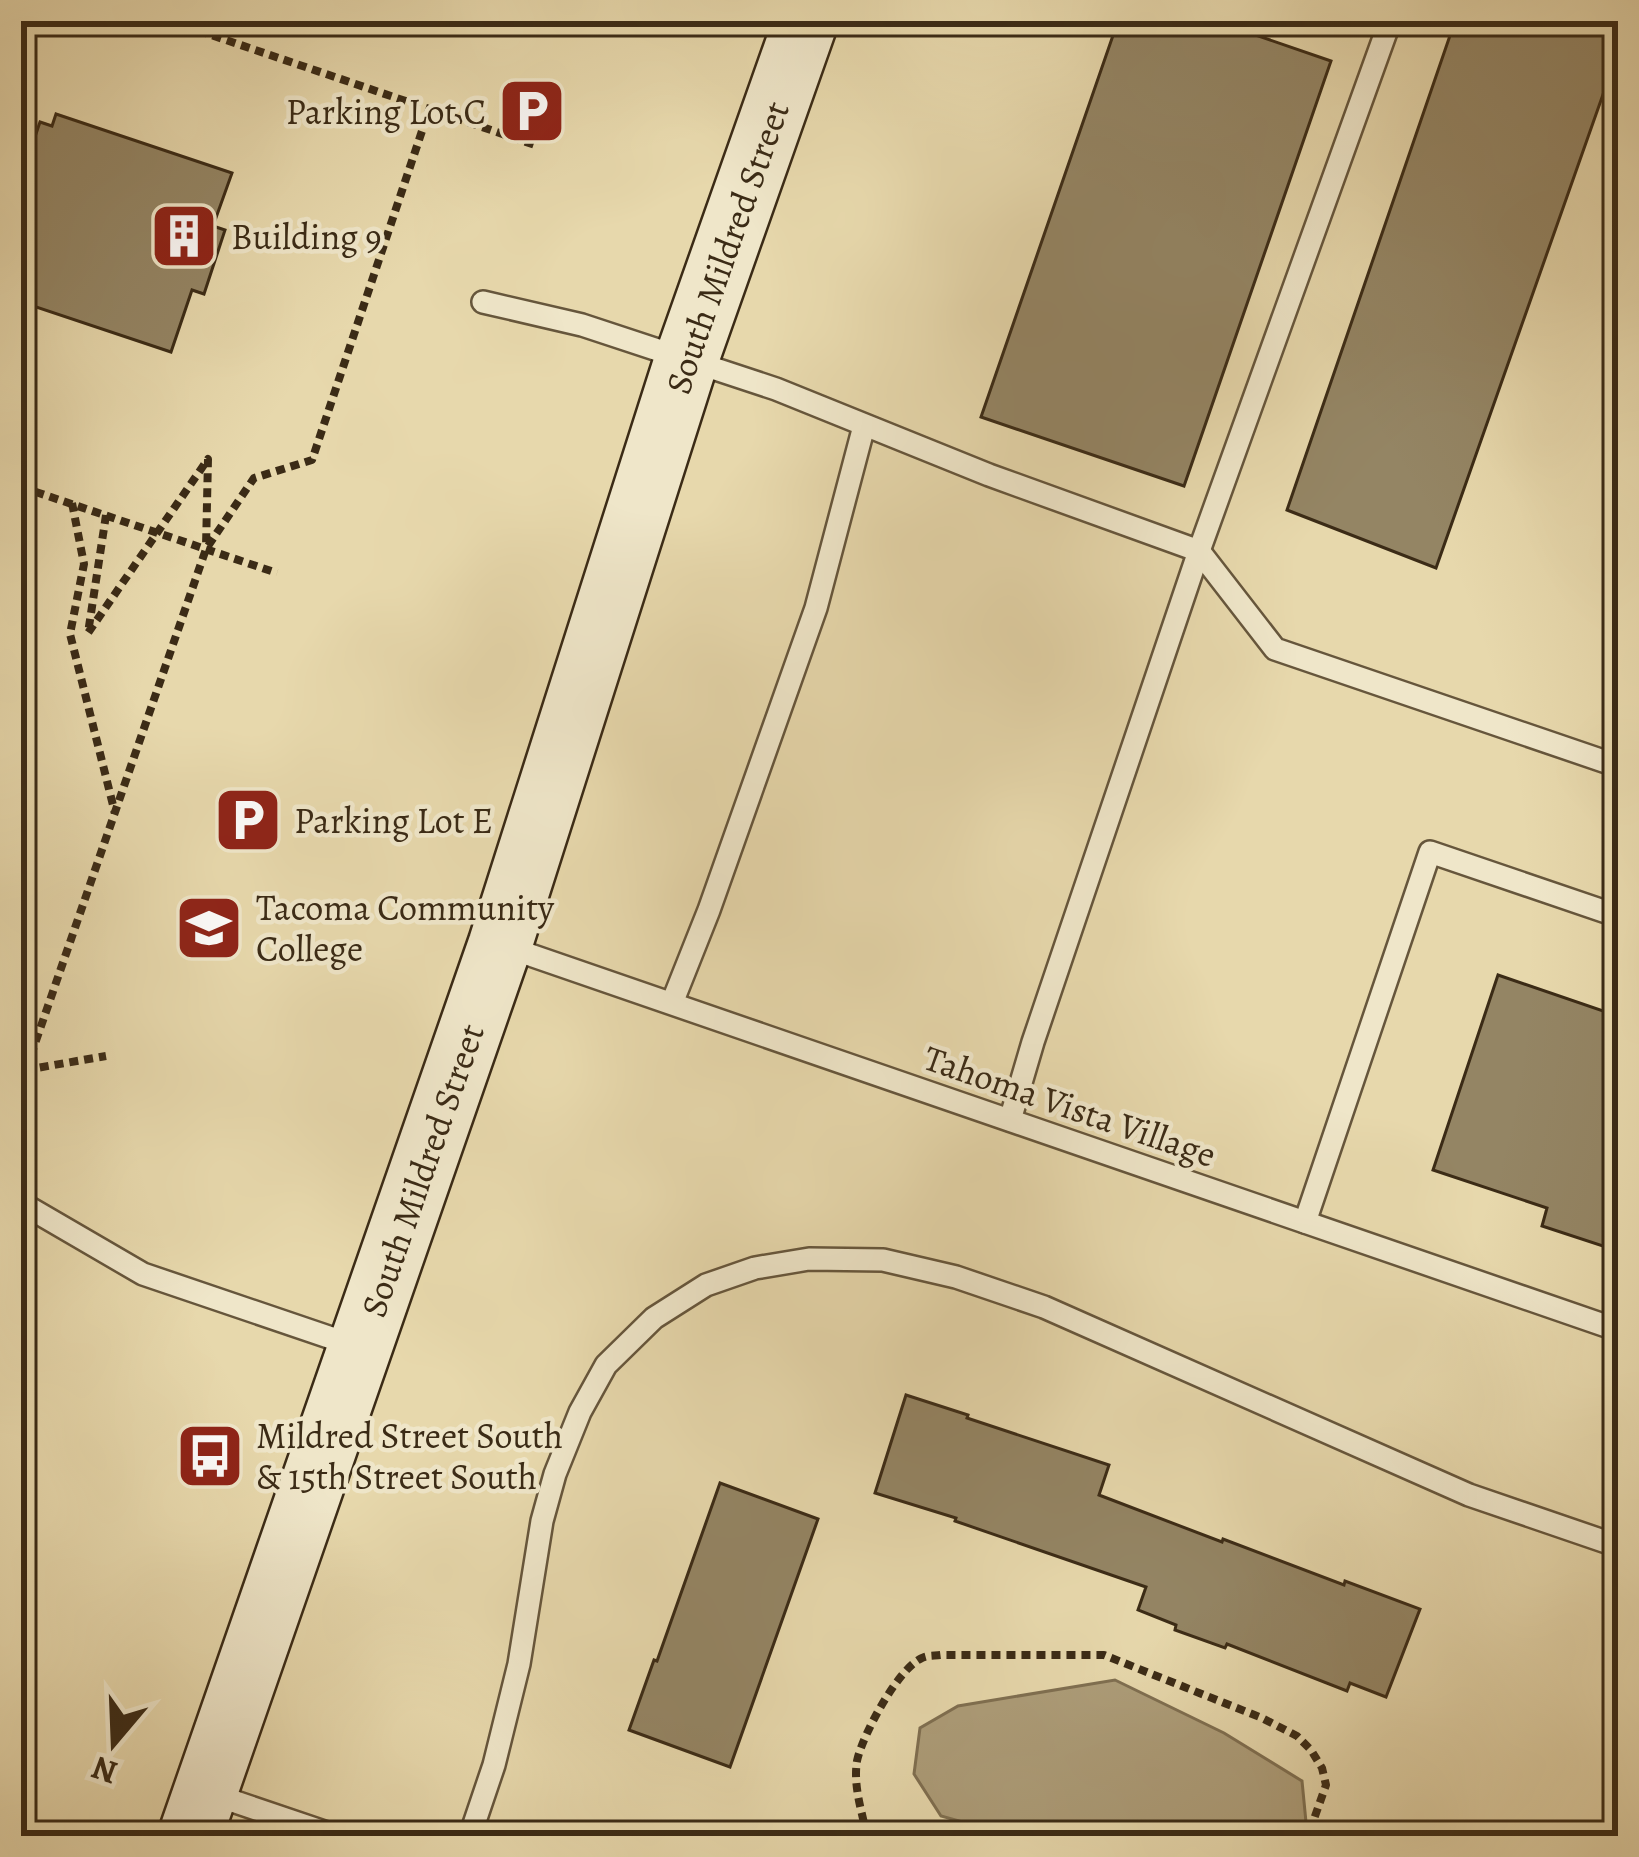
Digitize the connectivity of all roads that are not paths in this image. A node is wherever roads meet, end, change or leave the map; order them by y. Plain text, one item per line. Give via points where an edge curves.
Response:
1 (806, 21) edge
2 (1390, 21) edge
3 (483, 302) dead end
4 (687, 358) junction
5 (864, 426) junction
6 (1199, 551) junction
7 (1618, 766) edge
8 (1618, 916) edge
9 (500, 945) junction
10 (672, 1004) junction
11 (1010, 1120) junction
12 (21, 1203) edge
13 (1305, 1222) junction
14 (1618, 1330) edge
15 (362, 1348) junction
16 (1618, 1546) edge
17 (198, 1814) edge
18 (336, 1836) edge
19 (470, 1836) edge

1 - 4 main road, South Mildred Street
2 - 6 lane
3 - 4 lane
4 - 5 lane
4 - 9 main road, South Mildred Street
5 - 6 lane
5 - 10 lane via 816,608
6 - 7 lane via 1275,649
6 - 11 lane
8 - 13 lane via 1430,852
9 - 10 lane, Tahoma Vista Village
9 - 15 main road, South Mildred Street
10 - 11 lane, Tahoma Vista Village
11 - 13 lane, Tahoma Vista Village
12 - 15 lane via 142,1274
13 - 14 lane, Tahoma Vista Village
15 - 17 main road, South Mildred Street
16 - 19 lane via 1469,1495 1044,1307 956,1277 883,1260 809,1258 755,1268 706,1285 654,1318 606,1365 580,1412 542,1521 518,1664
17 - 18 lane

